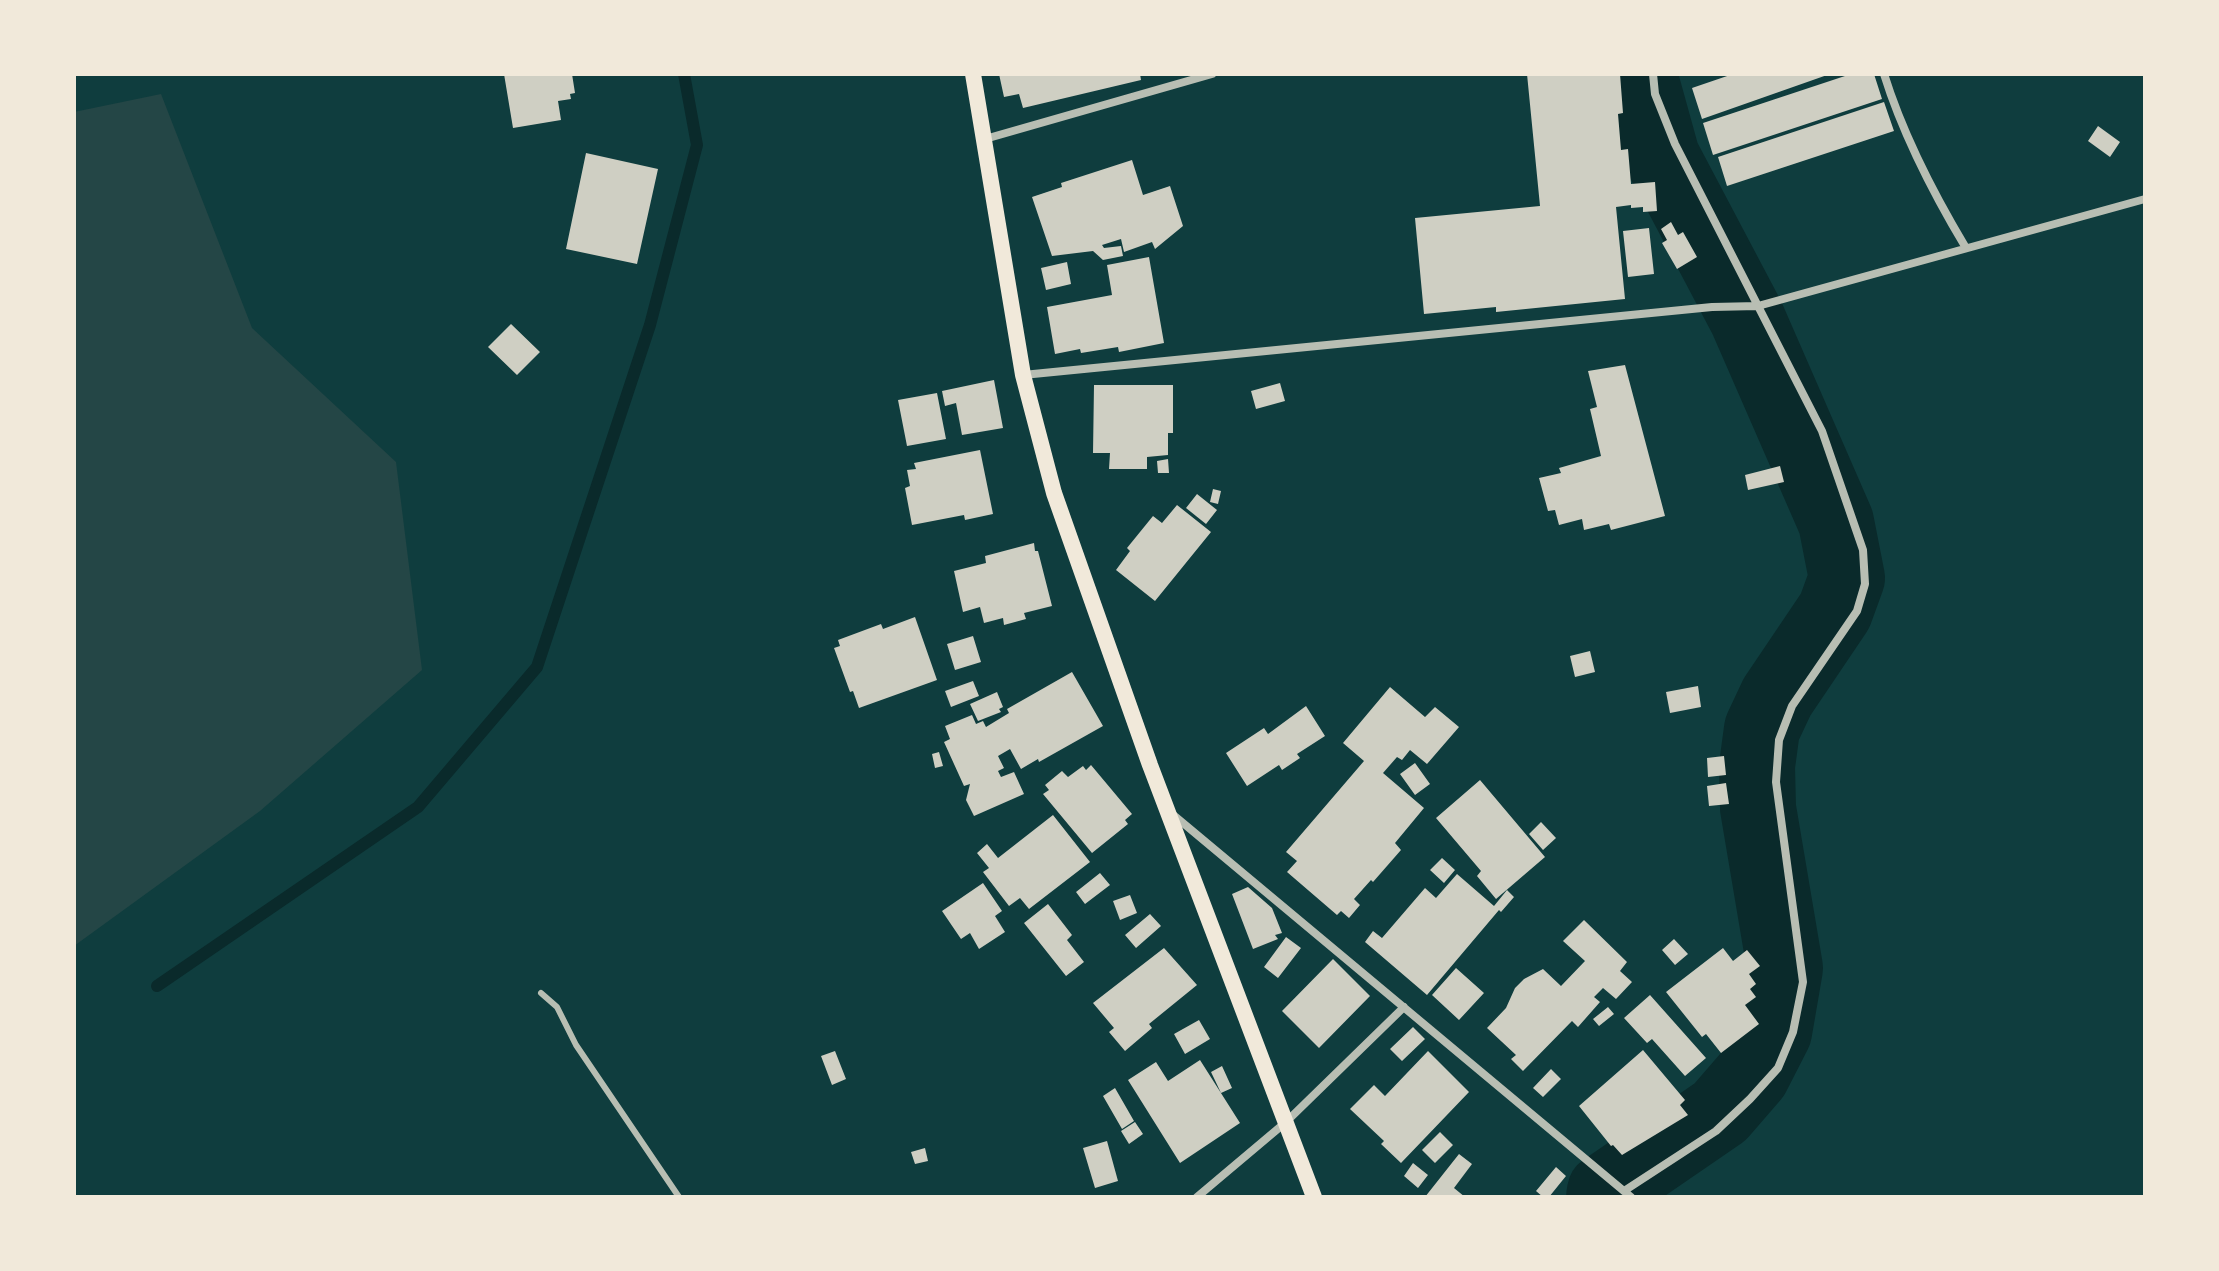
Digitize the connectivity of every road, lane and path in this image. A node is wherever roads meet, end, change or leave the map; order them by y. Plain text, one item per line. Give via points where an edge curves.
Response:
1 (973, 74) edge
2 (1212, 74) edge
3 (1653, 74) edge
4 (1884, 74) edge
5 (984, 139) junction
6 (2145, 199) edge
7 (1966, 248) junction
8 (1758, 306) junction
9 (1023, 375) junction
10 (1168, 810) junction
11 (541, 993) dead end
12 (1404, 1007) junction
13 (1286, 1122) junction
14 (1627, 1194) edge
15 (679, 1197) edge
16 (1197, 1197) edge
17 (1314, 1197) edge

1 - 5 main road
2 - 5 street
3 - 8 street via 1655,94 1675,144
4 - 7 street via 1935,196
5 - 9 main road
6 - 7 street
7 - 8 street
8 - 9 street
8 - 14 street via 1822,431 1863,550 1865,584 1857,611 1792,706 1779,740 1776,782 1803,982 1793,1032 1778,1068 1750,1099 1716,1131
9 - 10 main road via 1054,493
10 - 12 street
10 - 13 main road
11 - 15 lane via 557,1007 576,1045
12 - 13 street
12 - 14 street
13 - 16 street
13 - 17 main road

